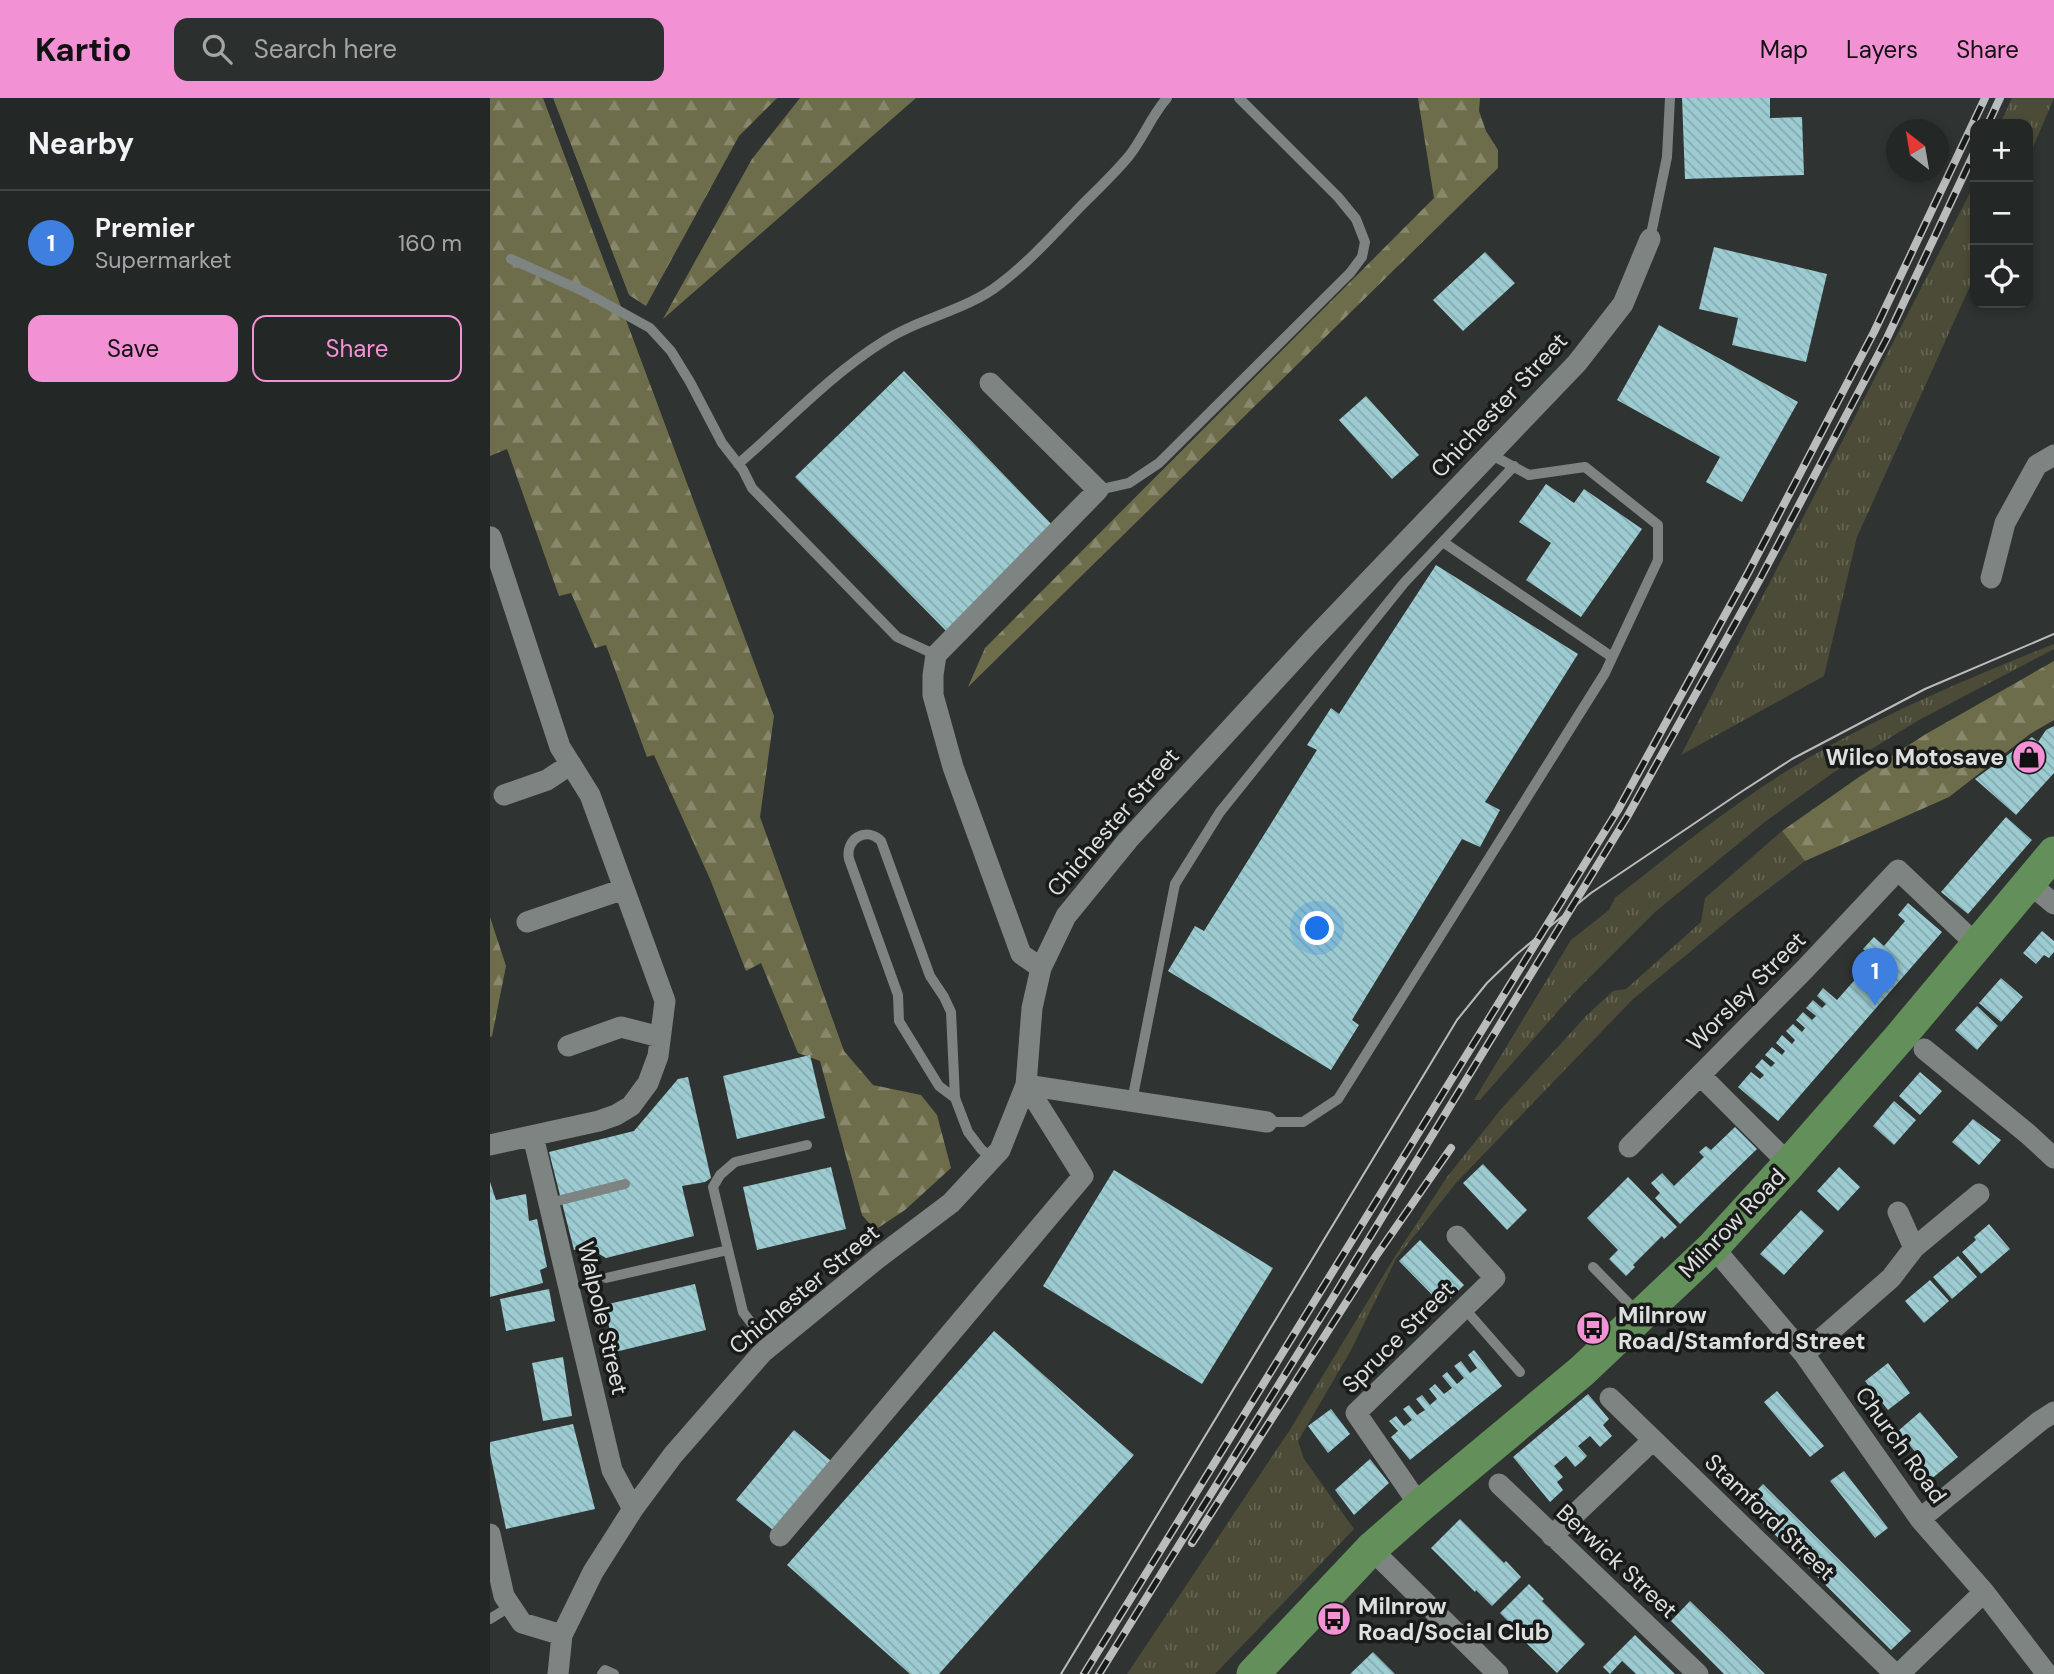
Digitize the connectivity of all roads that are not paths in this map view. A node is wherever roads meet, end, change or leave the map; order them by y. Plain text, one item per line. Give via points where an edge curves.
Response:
1 (1167, 98) edge
2 (1239, 98) edge
3 (1670, 98) edge
4 (1650, 239) joint
5 (511, 258) dead end
6 (990, 383) dead end
7 (1490, 454) junction
8 (2054, 455) edge
9 (738, 464) junction
10 (1514, 466) junction
11 (1098, 490) junction
12 (491, 537) edge
13 (1443, 542) junction
14 (1991, 578) dead end
15 (936, 655) junction
16 (1612, 657) junction
17 (570, 764) junction
18 (504, 794) dead end
19 (2054, 853) edge
20 (624, 890) junction
21 (2042, 893) edge
22 (527, 922) dead end
23 (1978, 946) junction
24 (1041, 968) junction
25 (660, 1037) junction
26 (568, 1046) dead end
27 (1924, 1049) dead end
28 (1700, 1075) junction
29 (1026, 1085) junction
30 (955, 1098) junction
31 (1132, 1101) junction
32 (1267, 1122) joint
33 (533, 1136) junction
34 (490, 1145) edge
35 (807, 1145) dead end
36 (1629, 1147) dead end
37 (2054, 1158) edge
38 (992, 1159) junction
39 (1789, 1164) junction
40 (625, 1184) dead end
41 (1979, 1194) dead end
42 (549, 1203) junction
43 (1898, 1212) dead end
44 (1457, 1236) dead end
45 (1713, 1247) junction
46 (1914, 1248) junction
47 (728, 1250) junction
48 (1593, 1267) dead end
49 (606, 1278) dead end
50 (1464, 1308) junction
51 (1640, 1316) junction
52 (769, 1347) junction
53 (1804, 1354) junction
54 (1520, 1372) dead end
55 (1609, 1398) dead end
56 (2054, 1412) edge
57 (1653, 1440) junction
58 (1499, 1485) dead end
59 (1420, 1506) junction
60 (633, 1508) junction
61 (1920, 1519) junction
62 (490, 1534) edge
63 (780, 1536) dead end
64 (1552, 1536) junction
65 (1371, 1549) junction
66 (1984, 1592) junction
67 (511, 1606) junction
68 (490, 1619) edge
69 (562, 1635) junction
70 (558, 1674) edge
71 (602, 1674) edge
72 (614, 1674) edge
73 (1253, 1674) edge
74 (1498, 1674) edge
75 (1698, 1674) edge
76 (1897, 1674) edge
77 (2047, 1674) edge

1 - 9 lane via 1128,157 1029,260 973,301 881,342
2 - 11 lane via 1356,219 1365,242 1362,257 1159,463 1129,483
3 - 4 lane via 1667,157
4 - 7 street, Chichester Street via 1623,304 1577,363
5 - 9 lane via 650,328 671,351
6 - 11 street
7 - 10 lane
7 - 24 street, Chichester Street via 1128,840 1066,916
8 - 14 street via 2037,465 2005,523
9 - 15 lane via 752,488 897,637
10 - 13 lane
10 - 16 lane via 1529,475 1585,467 1658,525 1658,560
11 - 15 street
12 - 17 street via 560,747
13 - 16 lane
13 - 31 lane via 1404,583 1220,812 1175,884
15 - 24 street via 933,695 953,767 1021,954
16 - 32 lane via 1338,1099 1303,1122
17 - 18 street via 547,780
17 - 20 street via 590,795
19 - 21 main road, Milnrow Road
20 - 22 street
20 - 25 street via 665,1001
21 - 23 main road, Milnrow Road
23 - 28 street, Worsley Street via 1898,870
23 - 39 main road, Milnrow Road
24 - 29 street, Chichester Street via 1032,1008
25 - 26 street via 621,1027
25 - 33 street via 648,1083 631,1106 599,1121
27 - 37 street
28 - 36 street, Worsley Street
28 - 39 street
29 - 31 street
29 - 38 street, Chichester Street via 1000,1150
29 - 63 street via 1083,1177
30 - 30 lane via 939,1086 899,1021 898,995 849,859 850,843 863,835 881,841 930,976 951,1012
30 - 38 lane via 968,1132
31 - 32 street
33 - 34 street
33 - 42 street, Walpole Street
35 - 47 lane via 735,1162 720,1175 713,1187
38 - 52 street, Chichester Street via 951,1203
39 - 45 main road, Milnrow Road
40 - 42 lane
41 - 46 street
42 - 60 street, Walpole Street via 612,1470
43 - 46 street
44 - 50 street, Spruce Street via 1494,1278
45 - 51 main road, Milnrow Road
45 - 53 street, Church Road
46 - 53 street via 1891,1278
47 - 49 lane
47 - 52 lane via 743,1312
48 - 51 lane
50 - 54 lane
50 - 59 street, Spruce Street via 1356,1413
51 - 59 main road, Milnrow Road via 1582,1371
52 - 60 street, Chichester Street via 673,1455
53 - 61 street, Church Road
55 - 57 street, Stamford Street
56 - 61 street
57 - 64 street
57 - 76 street, Stamford Street
58 - 64 street, Berwick Street
59 - 65 main road, Milnrow Road
60 - 69 street, Chichester Street via 593,1572
61 - 66 street, Church Road
62 - 67 street
64 - 75 street, Berwick Street
65 - 73 main road, Milnrow Road
65 - 74 street
66 - 76 street
66 - 77 street, Church Road
67 - 68 lane
67 - 69 street via 522,1623
69 - 70 street, Chichester Street
71 - 72 lane via 605,1670

